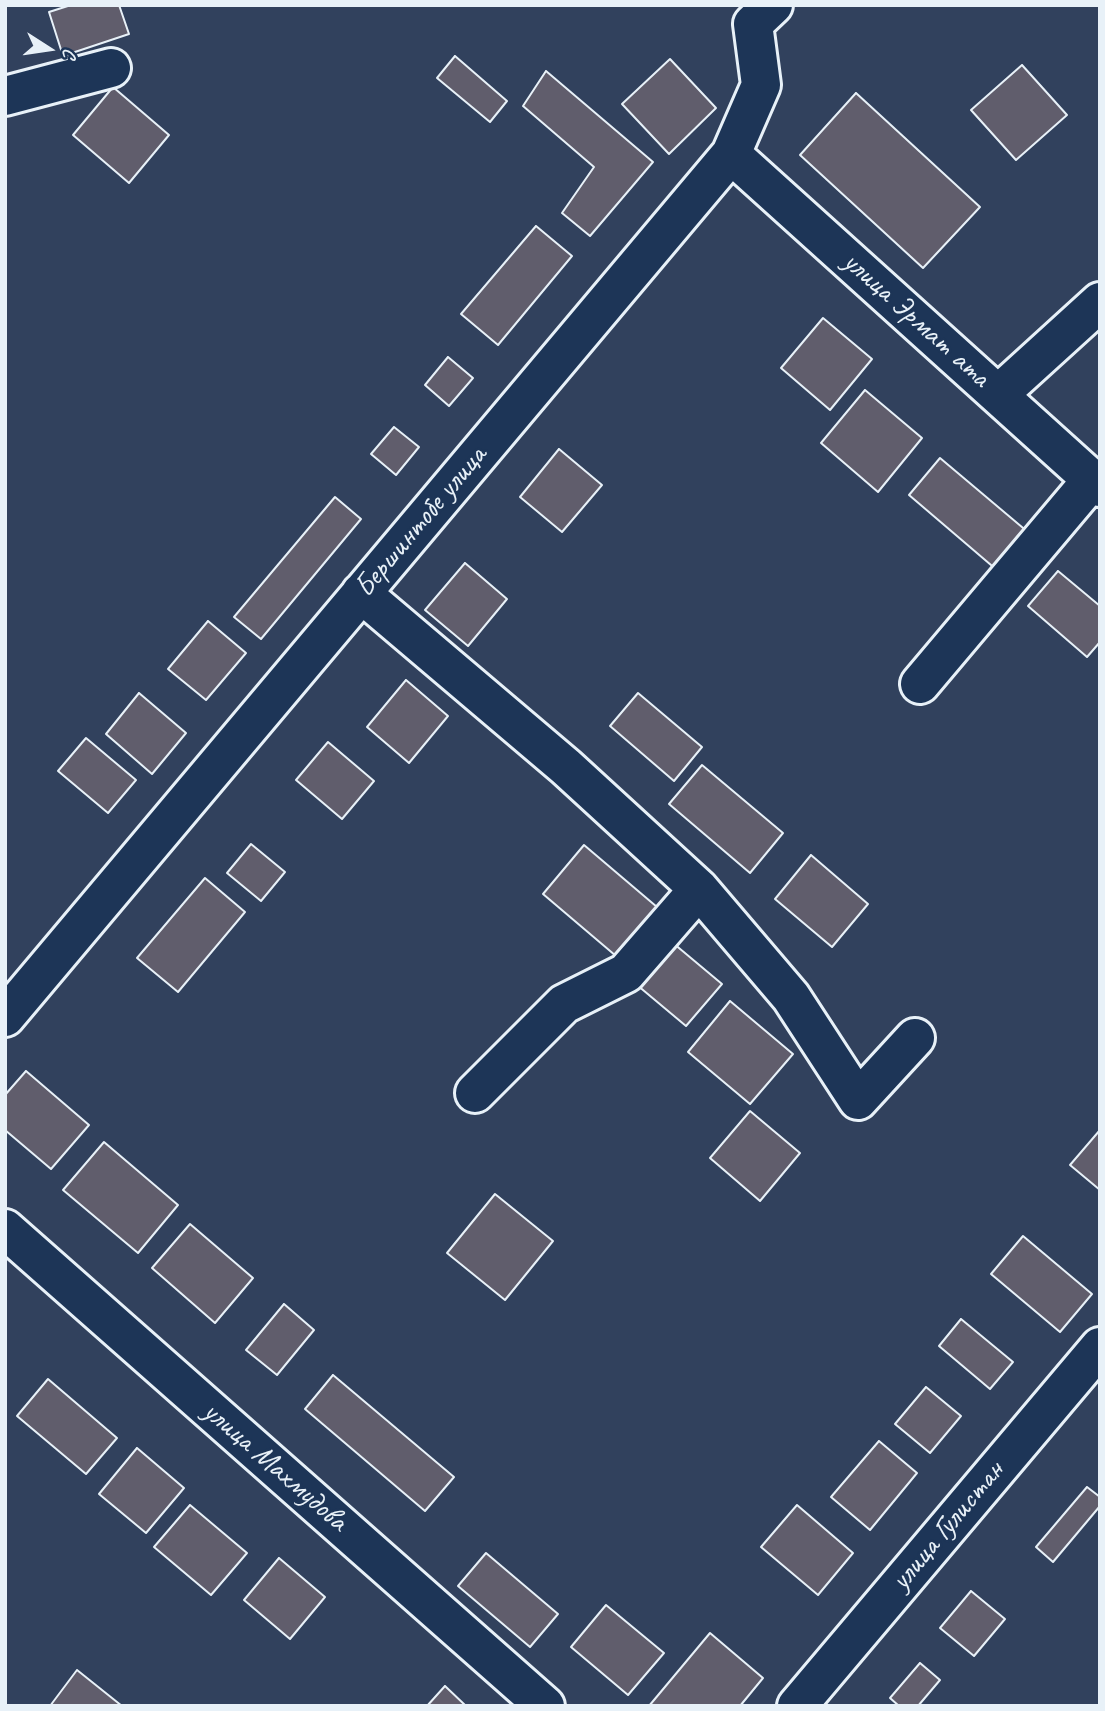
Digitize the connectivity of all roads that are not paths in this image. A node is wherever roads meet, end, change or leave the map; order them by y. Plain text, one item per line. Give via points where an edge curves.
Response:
1 (754, 11) edge
2 (111, 68) dead end
3 (5, 96) edge
4 (731, 154) junction
5 (1100, 302) edge
6 (999, 394) junction
7 (1096, 483) edge
8 (361, 593) junction
9 (920, 684) dead end
10 (699, 889) junction
11 (5, 1017) edge
12 (915, 1038) dead end
13 (475, 1093) dead end
14 (5, 1229) edge
15 (1100, 1347) edge
16 (545, 1706) edge
17 (797, 1706) edge

1 - 4 street, Бершинтобе улица via 761,85
2 - 3 street
4 - 6 street, улица Эрмат ата
4 - 8 street, Бершинтобе улица
5 - 6 street
6 - 7 street, улица Эрмат ата
7 - 9 street
8 - 10 street
8 - 11 street, Бершинтобе улица
10 - 12 street via 791,997 858,1100
10 - 13 street via 626,973 564,1004
14 - 16 street, улица Махмудова
15 - 17 street, улица Гулистан

